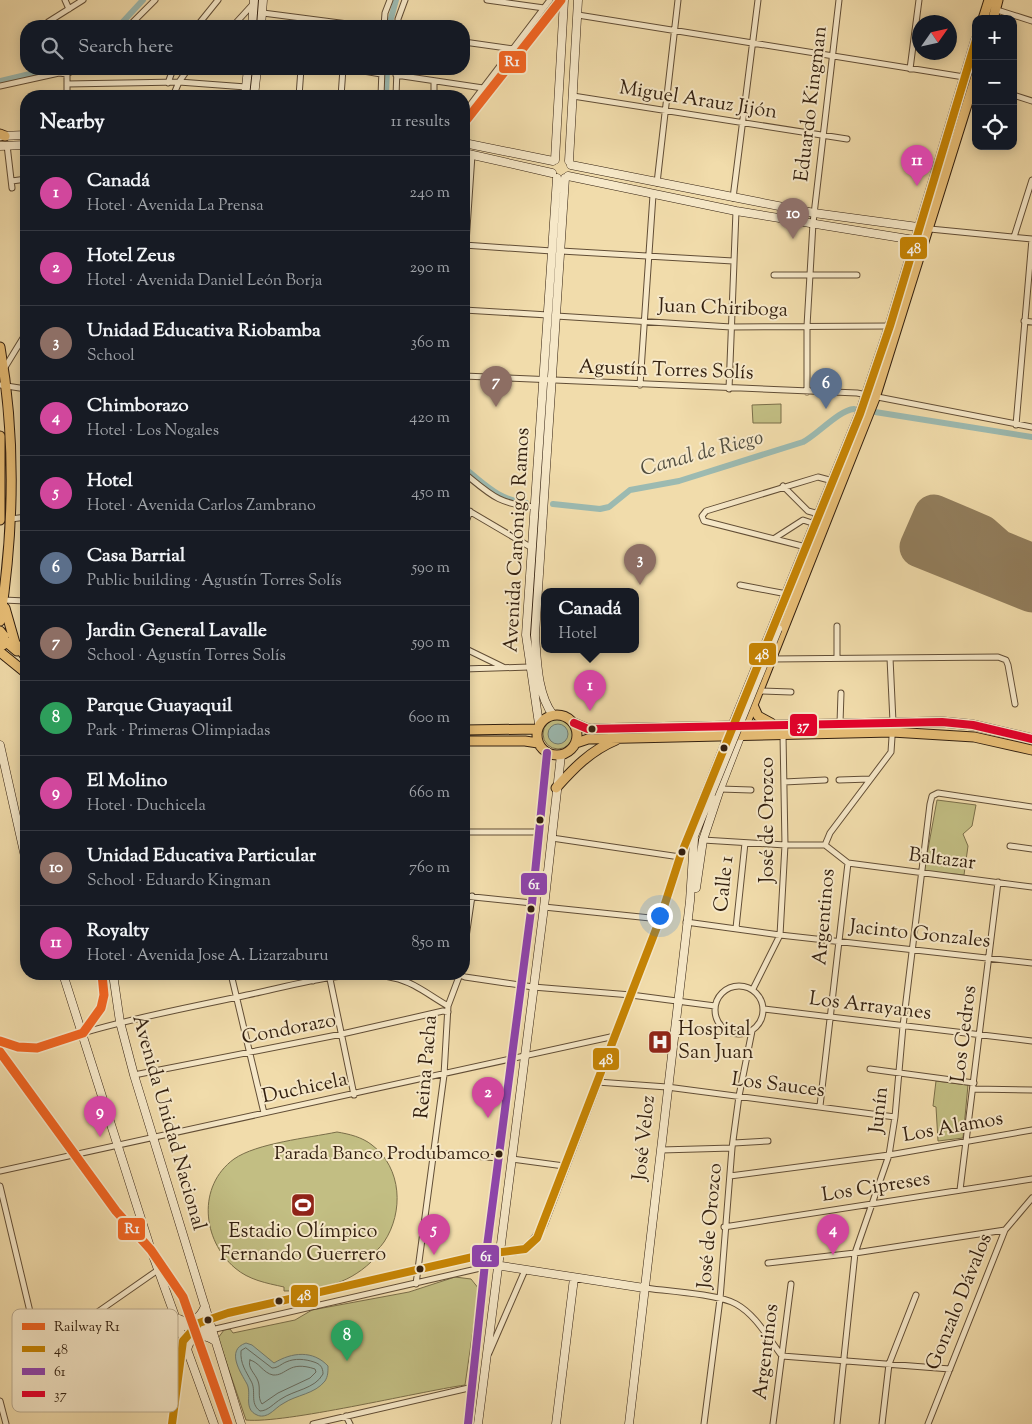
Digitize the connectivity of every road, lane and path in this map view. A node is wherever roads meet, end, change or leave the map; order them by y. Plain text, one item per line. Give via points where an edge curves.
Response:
1 (65, 0) edge
2 (83, 0) edge
3 (155, 0) edge
4 (218, 0) edge
5 (264, 0) edge
6 (390, 0) edge
7 (405, 0) edge
8 (487, 0) edge
9 (550, 0) edge
10 (564, 0) edge
11 (578, 0) edge
12 (678, 0) edge
13 (758, 0) edge
14 (839, 0) edge
15 (919, 0) edge
16 (254, 1) edge
17 (992, 4) edge
18 (544, 8) junction
19 (69, 9) junction
20 (263, 13) junction
21 (578, 15) junction
22 (985, 15) edge
23 (51, 20) edge
24 (137, 20) edge
25 (202, 20) edge
26 (238, 20) edge
27 (252, 20) edge
28 (262, 20) edge
29 (317, 20) edge
30 (384, 20) edge
31 (398, 20) edge
32 (1032, 21) edge
33 (674, 31) junction
34 (470, 43) edge
35 (752, 44) junction
36 (514, 49) junction
37 (972, 52) edge
38 (833, 56) junction
39 (910, 68) junction
40 (50, 75) edge
41 (67, 75) edge
42 (171, 75) edge
43 (183, 75) edge
44 (247, 75) edge
45 (256, 75) edge
46 (300, 75) edge
47 (343, 75) edge
48 (381, 75) edge
49 (397, 75) edge
50 (409, 75) edge
51 (964, 77) junction
52 (434, 81) junction
53 (178, 82) junction
54 (168, 83) junction
55 (67, 84) junction
56 (0, 86) edge
57 (246, 87) junction
58 (483, 88) junction
59 (67, 90) edge
60 (175, 90) edge
61 (246, 90) edge
62 (255, 90) edge
63 (299, 90) edge
64 (341, 90) edge
65 (381, 90) edge
66 (396, 90) edge
67 (434, 90) edge
68 (972, 90) edge
69 (573, 96) junction
70 (1017, 96) edge
71 (1032, 101) edge
72 (470, 104) edge
73 (665, 112) junction
74 (742, 124) junction
75 (2, 135) edge
76 (20, 135) edge
77 (823, 136) junction
78 (847, 139) dead end
79 (470, 144) edge
80 (4, 145) edge
81 (20, 145) edge
82 (472, 155) joint
83 (554, 160) junction
84 (570, 163) junction
85 (554, 176) junction
86 (567, 177) junction
87 (20, 180) edge
88 (1032, 180) edge
89 (12, 181) junction
90 (470, 181) edge
91 (657, 183) junction
92 (12, 188) dead end
93 (653, 195) junction
94 (733, 198) junction
95 (736, 211) junction
96 (814, 213) junction
97 (813, 223) junction
98 (918, 227) junction
99 (929, 232) junction
100 (1014, 237) junction
101 (1032, 239) edge
102 (914, 240) junction
103 (470, 245) edge
104 (552, 251) junction
105 (561, 251) junction
106 (648, 256) junction
107 (733, 261) junction
108 (774, 275) dead end
109 (809, 275) junction
110 (857, 275) dead end
111 (470, 310) edge
112 (552, 315) junction
113 (645, 321) junction
114 (1024, 321) junction
115 (1032, 322) edge
116 (731, 326) junction
117 (807, 326) junction
118 (890, 326) junction
119 (20, 343) edge
120 (0, 347) edge
121 (4, 370) junction
122 (470, 376) edge
123 (543, 380) junction
124 (552, 381) junction
125 (3, 385) edge
126 (640, 385) junction
127 (20, 388) edge
128 (729, 389) junction
129 (807, 392) junction
130 (870, 397) junction
131 (8, 408) junction
132 (0, 418) edge
133 (1016, 425) junction
134 (1032, 427) edge
135 (0, 436) edge
136 (0, 471) edge
137 (470, 478) edge
138 (833, 481) junction
139 (783, 486) junction
140 (535, 506) junction
141 (470, 511) edge
142 (823, 516) junction
143 (20, 518) edge
144 (11, 519) junction
145 (0, 520) edge
146 (815, 524) junction
147 (775, 538) junction
148 (806, 547) junction
149 (532, 548) junction
150 (740, 585) dead end
151 (3, 600) junction
152 (788, 600) junction
153 (20, 601) edge
154 (0, 621) edge
155 (836, 626) dead end
156 (0, 631) edge
157 (4, 640) junction
158 (0, 650) edge
159 (20, 650) edge
160 (470, 651) edge
161 (20, 653) edge
162 (837, 658) junction
163 (890, 658) junction
164 (771, 659) junction
165 (529, 667) junction
166 (20, 668) edge
167 (470, 669) edge
168 (506, 669) junction
169 (758, 692) junction
170 (791, 692) dead end
171 (841, 693) dead end
172 (1015, 704) dead end
173 (753, 705) junction
174 (553, 715) junction
175 (893, 722) junction
176 (574, 723) junction
177 (840, 723) junction
178 (745, 725) junction
179 (776, 725) junction
180 (538, 726) junction
181 (732, 726) junction
182 (470, 730) edge
183 (892, 732) junction
184 (783, 735) junction
185 (728, 736) junction
186 (741, 736) junction
187 (620, 738) junction
188 (1032, 739) edge
189 (470, 741) edge
190 (538, 743) junction
191 (576, 743) junction
192 (0, 745) edge
193 (1032, 750) edge
194 (547, 753) junction
195 (560, 755) junction
196 (870, 779) junction
197 (825, 780) dead end
198 (839, 780) dead end
199 (784, 782) junction
200 (556, 788) junction
201 (720, 789) junction
202 (751, 790) dead end
203 (1032, 807) edge
204 (470, 832) edge
205 (540, 832) junction
206 (20, 834) edge
207 (552, 838) junction
208 (694, 839) junction
209 (703, 840) junction
210 (745, 843) junction
211 (825, 845) junction
212 (785, 846) junction
213 (1010, 846) dead end
214 (1032, 849) edge
215 (680, 857) junction
216 (848, 863) junction
217 (920, 873) junction
218 (998, 882) junction
219 (1032, 887) edge
220 (472, 896) joint
221 (690, 901) junction
222 (532, 903) junction
223 (663, 904) junction
224 (544, 907) junction
225 (470, 910) edge
226 (660, 919) junction
227 (686, 922) junction
228 (736, 928) junction
229 (780, 935) junction
230 (839, 942) junction
231 (912, 950) junction
232 (990, 958) junction
233 (1032, 962) edge
234 (470, 976) edge
235 (65, 980) edge
236 (114, 980) edge
237 (233, 980) edge
238 (322, 980) edge
239 (330, 980) edge
240 (399, 980) edge
241 (457, 980) edge
242 (313, 981) joint
243 (520, 984) junction
244 (533, 987) junction
245 (753, 989) junction
246 (631, 995) junction
247 (237, 997) junction
248 (678, 1000) junction
249 (448, 1006) junction
250 (716, 1006) junction
251 (764, 1009) junction
252 (448, 1012) junction
253 (830, 1018) junction
254 (120, 1022) junction
255 (903, 1026) junction
256 (752, 1031) junction
257 (83, 1033) junction
258 (342, 1034) junction
259 (980, 1035) junction
260 (615, 1036) junction
261 (1032, 1041) edge
262 (250, 1053) junction
263 (525, 1058) junction
264 (512, 1061) junction
265 (870, 1069) dead end
266 (899, 1072) junction
267 (134, 1075) junction
268 (444, 1075) junction
269 (597, 1082) junction
270 (974, 1086) junction
271 (667, 1087) junction
272 (1032, 1090) edge
273 (354, 1095) junction
274 (739, 1096) junction
275 (820, 1106) junction
276 (264, 1113) junction
277 (895, 1117) junction
278 (1032, 1130) edge
279 (153, 1138) junction
280 (966, 1140) junction
281 (768, 1141) dead end
282 (118, 1145) junction
283 (733, 1146) junction
284 (661, 1150) junction
285 (434, 1153) junction
286 (889, 1154) junction
287 (499, 1158) junction
288 (512, 1159) junction
289 (564, 1166) junction
290 (0, 1171) edge
291 (730, 1176) junction
292 (1032, 1179) edge
293 (0, 1186) edge
294 (960, 1190) junction
295 (1032, 1198) edge
296 (873, 1205) junction
297 (724, 1227) junction
298 (1005, 1230) junction
299 (499, 1252) junction
300 (855, 1253) junction
301 (486, 1254) junction
302 (768, 1263) dead end
303 (498, 1264) junction
304 (486, 1267) junction
305 (158, 1270) junction
306 (525, 1270) junction
307 (418, 1271) junction
308 (574, 1278) junction
309 (416, 1284) junction
310 (791, 1284) dead end
311 (644, 1288) junction
312 (916, 1294) dead end
313 (720, 1299) junction
314 (205, 1306) junction
315 (29, 1309) edge
316 (102, 1309) edge
317 (172, 1309) edge
318 (178, 1317) edge
319 (208, 1318) junction
320 (178, 1319) edge
321 (178, 1327) edge
322 (191, 1330) junction
323 (211, 1330) junction
324 (183, 1341) junction
325 (215, 1341) junction
326 (186, 1351) junction
327 (782, 1356) junction
328 (844, 1360) junction
329 (486, 1361) junction
330 (889, 1364) junction
331 (950, 1368) junction
332 (178, 1379) edge
333 (472, 1387) junction
334 (0, 1401) edge
335 (346, 1416) junction
336 (6, 1424) edge
337 (214, 1424) edge
338 (242, 1424) edge
339 (313, 1424) edge
340 (350, 1424) edge
341 (468, 1424) edge
342 (478, 1424) edge
343 (556, 1424) edge
344 (630, 1424) edge
345 (704, 1424) edge
346 (773, 1424) edge
347 (837, 1424) edge
348 (882, 1424) edge
349 (928, 1424) edge

1 - 19 street
2 - 19 street
3 - 24 street
4 - 25 street
5 - 20 street
6 - 30 street
7 - 31 street
8 - 18 street
9 - 18 street
10 - 83 street, Avenida Canónigo Ramos
11 - 21 street, Avenida Canónigo Ramos
12 - 33 street
13 - 35 street
14 - 38 street, Eduardo Kingman
15 - 39 street
16 - 26 street
16 - 27 street
17 - 22 main road
17 - 32 street
18 - 36 street
19 - 23 street
20 - 28 street
20 - 29 street
21 - 33 street
21 - 69 street, Avenida Canónigo Ramos
33 - 35 street
33 - 73 street
34 - 36 street
35 - 38 street
35 - 74 street
36 - 58 street
37 - 51 main road
38 - 39 street
38 - 77 street, Eduardo Kingman
39 - 51 street
40 - 56 street
41 - 55 street
42 - 54 street
43 - 53 street
44 - 57 street
45 - 62 street
46 - 63 street
47 - 64 street
48 - 65 street
49 - 66 street
50 - 52 street
51 - 98 main road
52 - 58 street
52 - 67 street
53 - 54 street
53 - 57 street
53 - 60 street
54 - 55 street
55 - 59 street
57 - 61 street
58 - 72 street
68 - 99 main road
69 - 73 street, Miguel Arauz Jijón
69 - 84 street, Avenida Canónigo Ramos
70 - 71 street
73 - 74 street, Miguel Arauz Jijón
73 - 91 street
74 - 77 street, Miguel Arauz Jijón
74 - 94 street
75 - 76 street
77 - 78 street, Miguel Arauz Jijón
77 - 96 street, Eduardo Kingman
79 - 83 street
80 - 81 street
80 - 89 street
82 - 85 street
82 - 90 street
83 - 84 street via 562,158
83 - 85 street, Avenida Canónigo Ramos via 551,167
84 - 86 street, Avenida Canónigo Ramos
84 - 91 street
85 - 86 street
85 - 104 street, Avenida Canónigo Ramos
86 - 93 street
86 - 105 street, Avenida Canónigo Ramos
87 - 89 street
88 - 100 street
89 - 92 street
91 - 94 street
93 - 95 street
93 - 106 street
94 - 96 street
95 - 97 street
95 - 107 street
96 - 97 street, Eduardo Kingman
96 - 98 street
97 - 102 street
97 - 109 street, Eduardo Kingman
98 - 99 street
98 - 102 main road
99 - 100 street via 939,230
99 - 102 street
99 - 130 main road
100 - 101 street
101 - 114 street
102 - 118 main road
103 - 104 street
104 - 112 street, Avenida Canónigo Ramos
105 - 106 street
105 - 112 street, Avenida Canónigo Ramos
106 - 107 street
106 - 113 street
107 - 116 street
108 - 109 street
109 - 110 street
109 - 117 street, Eduardo Kingman
111 - 112 street, Juan Chiriboga
112 - 113 street, Juan Chiriboga
112 - 123 street, Avenida Canónigo Ramos
112 - 124 street, Avenida Canónigo Ramos
113 - 116 street, Juan Chiriboga
113 - 126 street
114 - 115 street
114 - 133 street
116 - 117 street, Juan Chiriboga
116 - 128 street
117 - 118 street, Juan Chiriboga
117 - 129 street, Eduardo Kingman
118 - 130 main road
119 - 121 street
120 - 121 main road
121 - 125 main road
122 - 123 street, Agustín Torres Solís
123 - 124 street, Agustín Torres Solís
123 - 140 street, Avenida Canónigo Ramos
124 - 126 street, Agustín Torres Solís
124 - 174 street, Avenida Canónigo Ramos via 535,635 545,700
125 - 127 street
125 - 131 main road
126 - 128 street, Agustín Torres Solís
128 - 129 street, Agustín Torres Solís
129 - 130 street, Agustín Torres Solís
130 - 133 street, Agustín Torres Solís
130 - 138 main road
130 - 142 main road
131 - 132 main road
131 - 144 main road
133 - 134 street, Agustín Torres Solís
135 - 136 main road
136 - 145 main road
137 - 140 street via 496,499
138 - 139 street via 818,477
138 - 142 main road
139 - 142 street via 808,511
139 - 147 street via 706,511 702,516 704,521
140 - 149 street, Avenida Canónigo Ramos
141 - 149 street
142 - 146 main road
142 - 152 main road
143 - 144 street
144 - 151 main road
146 - 147 street via 803,520
146 - 148 main road
147 - 148 street
148 - 152 main road
149 - 165 street, Avenida Canónigo Ramos via 526,635
150 - 152 street
151 - 153 street
151 - 154 main road
151 - 159 main road via 10,632
152 - 164 main road
152 - 181 main road
152 - 208 street, bridge
155 - 162 street
156 - 157 main road
157 - 158 main road
157 - 161 main road
158 - 166 main road
160 - 168 street
162 - 163 street
162 - 164 street
163 - 172 street via 998,657 1006,660 1008,665
163 - 175 street
164 - 169 main road
165 - 168 street
165 - 180 street, Avenida Canónigo Ramos
167 - 168 street
169 - 170 street
169 - 173 main road
171 - 177 street
173 - 178 main road
173 - 179 main road via 762,720
174 - 176 main road via 565,716
174 - 180 main road
175 - 177 main road
175 - 183 street, Argentinos
175 - 188 main road via 973,725
176 - 181 main road via 588,729
176 - 191 main road
177 - 179 main road
178 - 179 main road
178 - 181 main road
178 - 186 street
180 - 182 main road
180 - 190 main road
181 - 185 street
183 - 184 main road
183 - 193 main road via 974,737
183 - 196 street, Argentinos via 891,752
184 - 186 main road
184 - 199 street, José de Orozco
185 - 186 main road
185 - 187 main road
185 - 215 street
186 - 201 street
187 - 191 main road via 588,739
187 - 200 main road via 584,758
189 - 190 main road
190 - 194 main road
191 - 195 main road
192 - 206 street
194 - 195 main road
194 - 205 street
195 - 200 street
196 - 198 street
196 - 211 street, Argentinos via 830,833
197 - 199 street
199 - 212 street, José de Orozco
200 - 207 street
201 - 202 street
201 - 209 street
203 - 217 street, Junín via 938,793 932,796
204 - 205 street
205 - 222 street
207 - 215 street
207 - 224 street
208 - 221 street, José Veloz
208 - 223 street
209 - 210 street
209 - 221 street via 695,894
210 - 212 street
210 - 228 street, Calle 1
211 - 212 street
211 - 216 street, Argentinos
212 - 229 street, José de Orozco
213 - 214 street
215 - 223 street
216 - 217 street, Baltazar
216 - 230 street, Argentinos
217 - 218 street, Baltazar
217 - 231 street, Junín
218 - 219 street, Baltazar
218 - 232 street, Los Cedros
220 - 222 street
220 - 225 street
221 - 227 street, José Veloz
222 - 243 street
223 - 226 street
224 - 226 street
224 - 244 street
226 - 246 street
227 - 228 street, Jacinto Gonzales
227 - 248 street, José Veloz
228 - 229 street, Jacinto Gonzales
229 - 230 street, Jacinto Gonzales
229 - 245 street, José de Orozco
230 - 231 street, Jacinto Gonzales
230 - 253 street, Argentinos
231 - 232 street, Jacinto Gonzales
231 - 255 street, Junín
232 - 233 street, Jacinto Gonzales
232 - 259 street, Los Cedros
234 - 243 street
235 - 257 street
236 - 254 street, Avenida Unidad Nacional
237 - 247 street
238 - 242 street
239 - 258 street
240 - 249 street
241 - 249 street, Reina Pacha
242 - 247 street
243 - 244 street
243 - 264 street
244 - 246 street
244 - 263 street
245 - 250 street via 730,988 723,992
245 - 251 street
246 - 248 street
246 - 260 street
247 - 254 street
247 - 262 street
248 - 250 street
248 - 271 street, José Veloz
249 - 252 street, Reina Pacha
250 - 256 street via 719,1024 726,1030 735,1034
251 - 253 street, Los Arrayanes
251 - 256 street, José de Orozco via 762,1018
252 - 258 street, Condorazo
252 - 268 street, Reina Pacha
253 - 255 street, Los Arrayanes
253 - 275 street, Argentinos
254 - 257 street
254 - 267 street, Avenida Unidad Nacional
255 - 259 street, Los Arrayanes
255 - 266 street, Junín
256 - 274 street, José de Orozco
257 - 282 street
258 - 262 street, Condorazo
258 - 273 street
259 - 261 street, Los Arrayanes
259 - 270 street, Los Cedros
260 - 263 street, Duchicela
260 - 269 street
262 - 267 street, Condorazo
262 - 276 street
263 - 264 street, Duchicela
263 - 288 street
264 - 268 street, Duchicela
264 - 287 street
265 - 266 street
266 - 270 street
266 - 277 street, Junín
267 - 279 street, Avenida Unidad Nacional
268 - 273 street, Duchicela
268 - 285 street, Reina Pacha
269 - 271 street, Los Sauces
269 - 289 street
270 - 272 street
270 - 280 street, Los Cedros
271 - 274 street, Los Sauces
271 - 284 street, José Veloz
273 - 276 street, Duchicela
274 - 275 street, Los Sauces
274 - 283 street, José de Orozco
275 - 277 street, Los Sauces
276 - 279 street, Duchicela
277 - 286 street, Junín
278 - 280 street, Los Alamos
279 - 282 street, Duchicela
279 - 314 street, Avenida Unidad Nacional
280 - 286 street, Los Alamos
280 - 294 street, Los Cedros
281 - 283 street
282 - 290 street, Duchicela
282 - 305 street
283 - 284 street
283 - 291 street, José de Orozco
284 - 311 street, José Veloz
285 - 287 street
285 - 307 street, Reina Pacha
286 - 291 street, Los Alamos
286 - 296 street, Junín
287 - 301 street
288 - 289 street
288 - 299 street
289 - 299 street via 537,1238 525,1249
291 - 297 street, José de Orozco
292 - 294 street, Los Cipreses
293 - 315 street
294 - 296 street, Los Cipreses
295 - 298 street, Gonzalo Dávalos
296 - 297 street, Los Cipreses
296 - 300 street, Junín
297 - 313 street, José de Orozco
298 - 300 street
298 - 331 street, Gonzalo Dávalos
299 - 301 street
299 - 303 street
300 - 302 street
300 - 328 street, Junín
301 - 304 street
301 - 307 street
303 - 304 street
303 - 306 street
303 - 329 street
304 - 309 street
304 - 333 street
305 - 316 street
305 - 317 street
306 - 308 street
306 - 329 street
307 - 309 street, Reina Pacha
307 - 319 street
308 - 311 street
308 - 343 street
309 - 323 street
310 - 327 street, Argentinos
311 - 313 street
311 - 344 street, José Veloz
312 - 330 street
313 - 327 street via 735,1303 750,1314
313 - 345 street, José de Orozco
314 - 318 street via 200,1315 189,1322
314 - 319 street, Avenida Unidad Nacional
319 - 322 street
319 - 323 street, Avenida Unidad Nacional
320 - 322 street
321 - 324 street
322 - 323 street
322 - 324 street
323 - 325 street, Avenida Unidad Nacional
324 - 326 street
324 - 332 street
325 - 326 street via 198,1336 191,1340
325 - 338 street, Avenida Unidad Nacional
326 - 337 street
327 - 328 street
327 - 346 street, Argentinos
328 - 330 street
328 - 347 street, Junín
329 - 342 street
330 - 331 street
330 - 348 street
331 - 349 street, Gonzalo Dávalos
333 - 335 street
333 - 341 street
334 - 336 street
335 - 339 street
335 - 340 street

